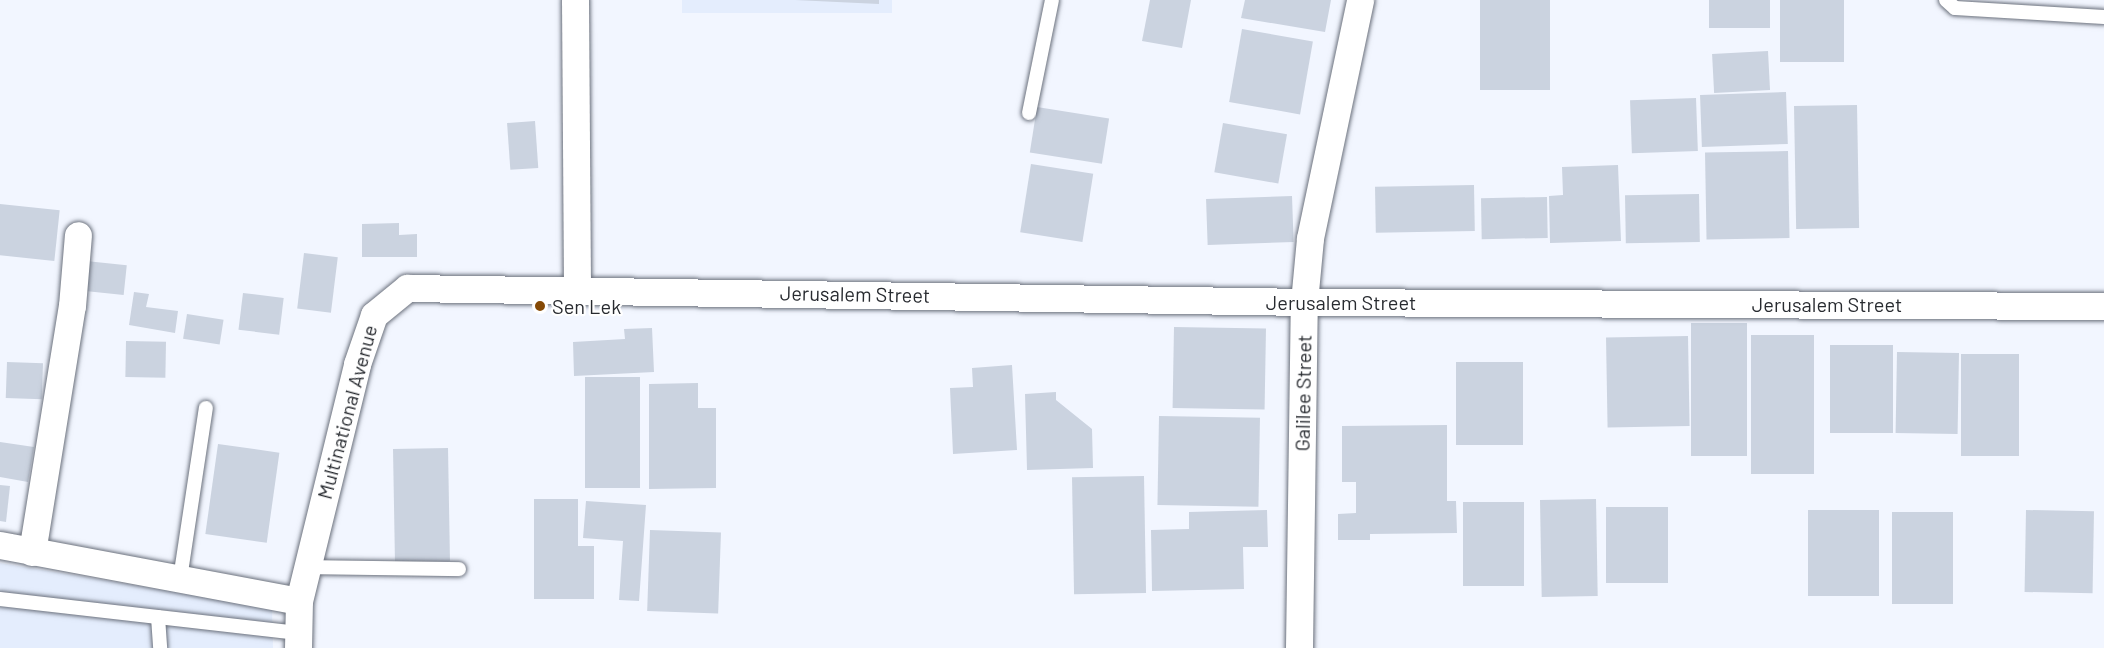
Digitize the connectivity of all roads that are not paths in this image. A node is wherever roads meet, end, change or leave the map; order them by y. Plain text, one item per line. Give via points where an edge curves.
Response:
1 (575, 0) edge
2 (1052, 0) edge
3 (1360, 0) edge
4 (1946, 0) edge
5 (2104, 17) edge
6 (1029, 113) dead end
7 (78, 235) dead end
8 (577, 289) junction
9 (1304, 302) junction
10 (2104, 306) edge
11 (206, 408) dead end
12 (0, 545) edge
13 (32, 552) junction
14 (307, 567) junction
15 (459, 569) dead end
16 (180, 579) junction
17 (0, 599) edge
18 (299, 601) junction
19 (158, 616) junction
20 (298, 640) edge
21 (160, 648) edge
22 (1299, 648) edge

1 - 8 street
2 - 6 lane
3 - 9 street, Galilee Street via 1310,238
4 - 5 lane via 1955,8
7 - 13 street via 72,306
8 - 9 street, Jerusalem Street
8 - 14 street, Multinational Avenue via 407,288 374,315 357,364
9 - 10 street, Jerusalem Street
9 - 22 street, Galilee Street
11 - 16 lane
12 - 13 street
13 - 16 street
14 - 15 lane
14 - 18 street, Multinational Avenue
16 - 18 street
17 - 19 lane
18 - 20 street, Multinational Avenue
19 - 20 lane
19 - 21 lane

